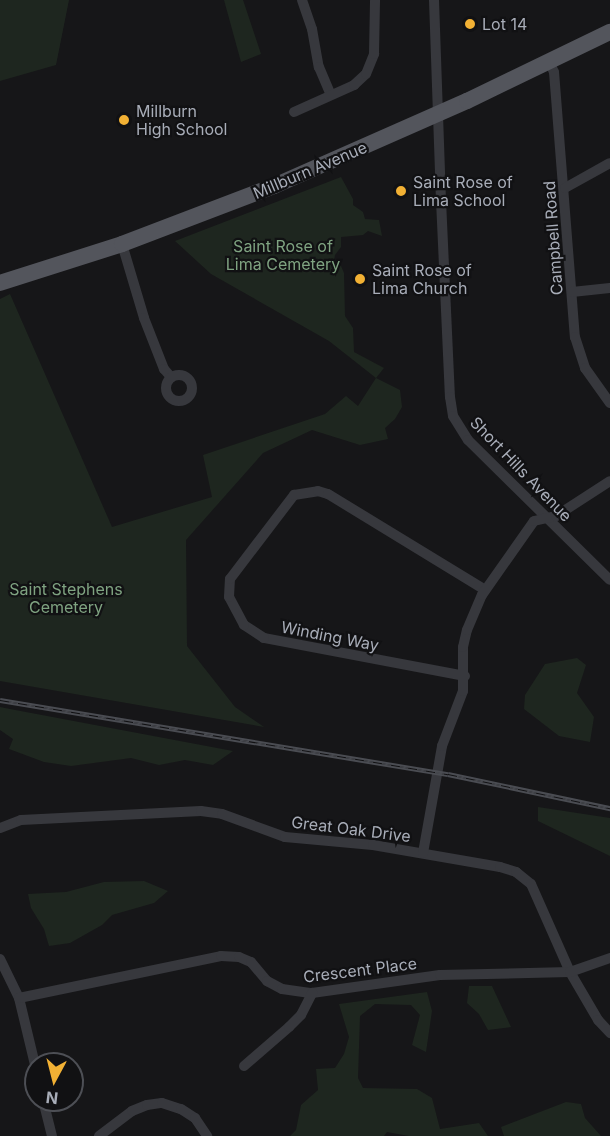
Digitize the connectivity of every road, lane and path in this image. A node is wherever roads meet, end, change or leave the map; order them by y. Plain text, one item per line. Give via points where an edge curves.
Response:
1 (302, 0) edge
2 (375, 0) edge
3 (434, 0) edge
4 (610, 32) edge
5 (549, 61) junction
6 (331, 95) junction
7 (294, 112) dead end
8 (437, 114) junction
9 (610, 164) edge
10 (565, 188) junction
11 (122, 244) junction
12 (0, 283) edge
13 (610, 288) edge
14 (572, 292) junction
15 (171, 377) dead end
16 (610, 403) edge
17 (610, 481) edge
18 (546, 518) junction
19 (610, 580) edge
20 (485, 590) junction
21 (465, 676) junction
22 (0, 828) edge
23 (423, 853) junction
24 (610, 958) edge
25 (0, 959) edge
26 (570, 972) junction
27 (312, 993) junction
28 (19, 998) junction
29 (610, 1033) edge
30 (32, 1052) edge
31 (244, 1066) dead end
32 (47, 1112) edge
33 (52, 1136) edge
34 (99, 1136) edge
35 (207, 1136) edge

1 - 6 street via 319,67
2 - 6 street via 375,48 370,67 354,85
3 - 8 street, Short Hills Avenue
4 - 5 main road, Millburn Avenue
5 - 8 main road, Millburn Avenue
5 - 10 street, Campbell Road via 554,72
6 - 7 street
8 - 11 main road, Millburn Avenue via 273,186
8 - 18 street, Short Hills Avenue via 453,416 468,440
9 - 10 street
10 - 14 street, Campbell Road
11 - 12 main road, Millburn Avenue
11 - 15 street via 144,318 164,369
13 - 14 street
14 - 16 street, Campbell Road via 578,354 592,382
17 - 18 street
18 - 19 street, Short Hills Avenue
18 - 20 street via 534,521
20 - 21 street via 466,630
20 - 21 street, Winding Way via 318,491 294,495 230,579 228,587 244,625 264,638
21 - 23 street via 442,746
22 - 23 street, Great Oak Drive via 21,820 201,811 222,814 285,837
23 - 26 street, Great Oak Drive via 500,867 524,877
24 - 26 street, Crescent Place
25 - 28 street
26 - 27 street, Crescent Place via 440,975
26 - 29 street
27 - 28 street, Crescent Place via 282,989 267,981 252,962 222,956
27 - 31 street via 301,1015
28 - 30 street
32 - 33 street
34 - 35 street via 132,1111 162,1103 195,1118

